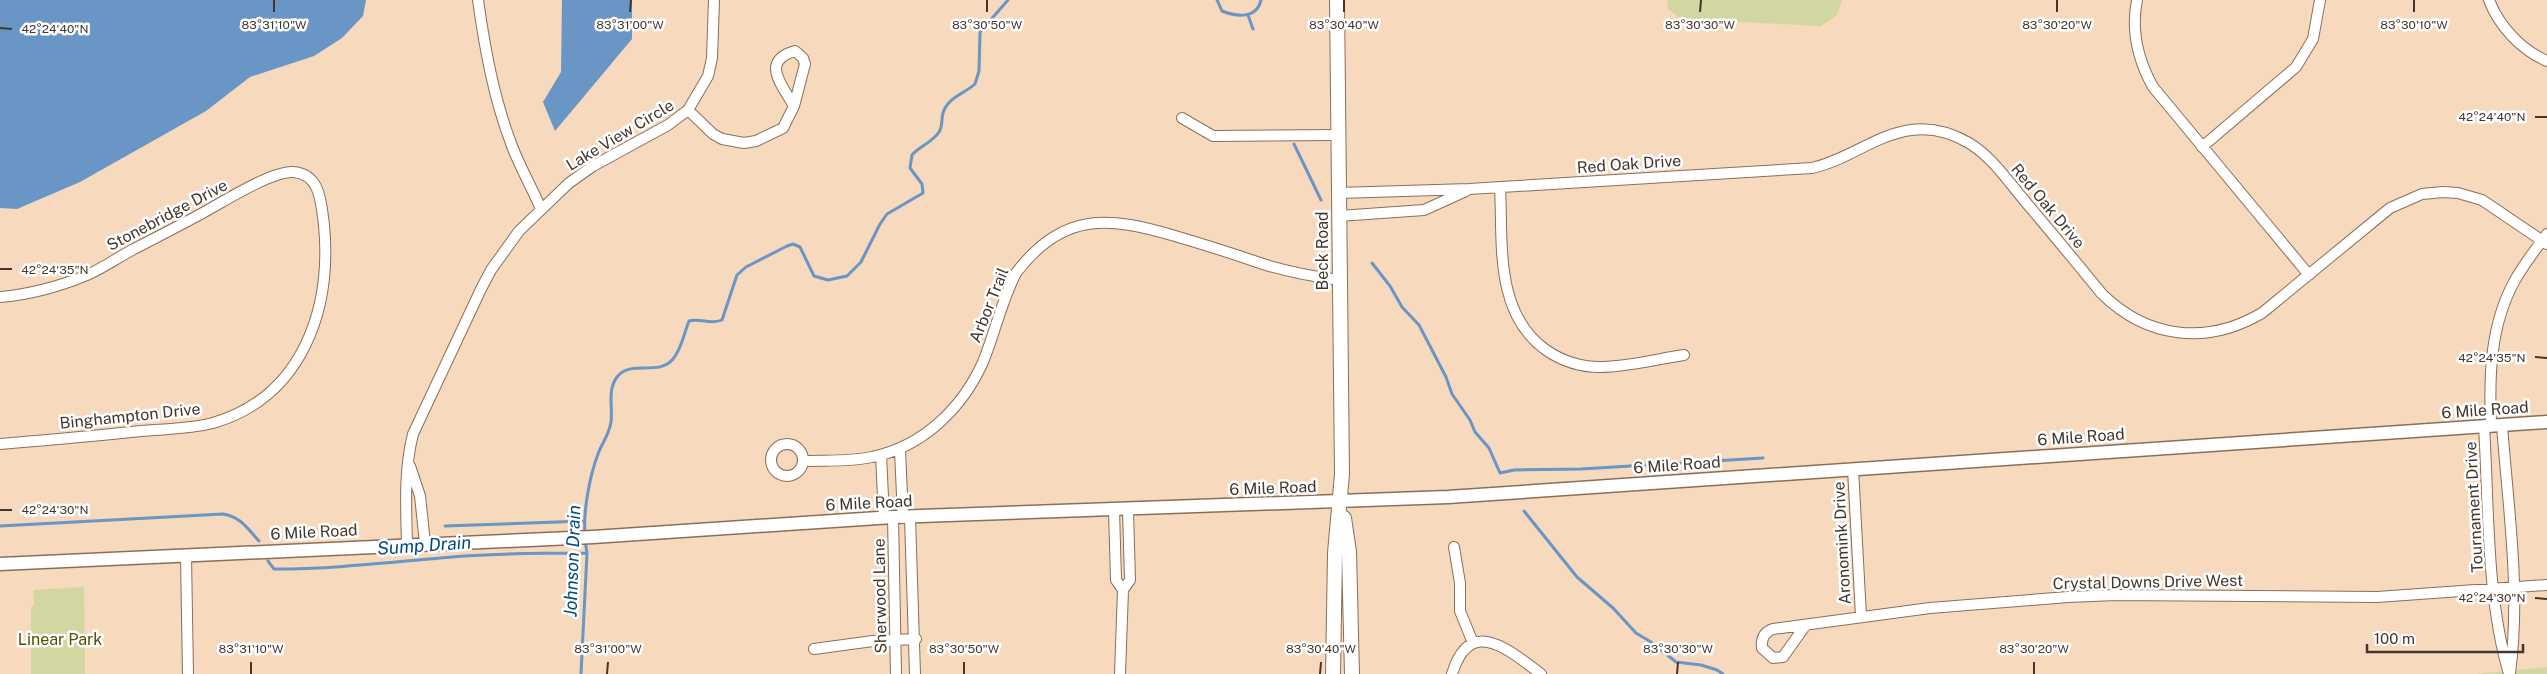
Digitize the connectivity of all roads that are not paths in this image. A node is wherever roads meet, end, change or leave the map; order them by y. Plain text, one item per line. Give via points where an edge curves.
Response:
1 (478, 0) edge
2 (714, 0) edge
3 (1337, 0) edge
4 (1344, 0) edge
5 (2137, 0) edge
6 (2320, 0) edge
7 (2489, 0) edge
8 (2547, 60) edge
9 (794, 106) junction
10 (688, 110) junction
11 (1182, 118) dead end
12 (1337, 135) junction
13 (2202, 147) junction
14 (315, 184) joint
15 (1500, 187) junction
16 (1469, 189) junction
17 (1338, 193) junction
18 (542, 209) junction
19 (1339, 216) junction
20 (2545, 240) edge
21 (2309, 275) junction
22 (1339, 280) junction
23 (0, 296) edge
24 (1684, 355) dead end
25 (2547, 422) edge
26 (2492, 425) junction
27 (0, 444) edge
28 (900, 450) junction
29 (881, 455) junction
30 (804, 462) dead end
31 (409, 463) junction
32 (1853, 469) junction
33 (1341, 501) junction
34 (1114, 510) junction
35 (1128, 510) junction
36 (897, 518) junction
37 (425, 543) junction
38 (407, 544) junction
39 (1454, 547) dead end
40 (186, 556) junction
41 (0, 564) edge
42 (2547, 585) edge
43 (2514, 587) junction
44 (2494, 588) junction
45 (1123, 590) junction
46 (1861, 616) junction
47 (1805, 626) dead end
48 (916, 639) junction
49 (896, 640) junction
50 (1473, 643) junction
51 (814, 649) dead end
52 (188, 674) edge
53 (896, 674) edge
54 (915, 674) edge
55 (1120, 674) edge
56 (1333, 674) edge
57 (1352, 674) edge
58 (1452, 674) edge
59 (1541, 674) edge
60 (2509, 674) edge

1 - 18 street via 486,56 498,103 513,147
2 - 10 street, Lake View Circle via 712,58 708,76
3 - 4 street
3 - 12 main road, Beck Road
5 - 13 street via 2135,28 2148,77
6 - 13 street via 2313,39 2296,67
7 - 8 street via 2514,38
9 - 9 street via 805,64 794,50 782,54 776,61 776,72
9 - 10 street via 783,128 744,143 731,142 713,134
10 - 18 street, Lake View Circle via 661,129 594,166
11 - 12 street via 1213,136
12 - 17 main road, Beck Road
13 - 21 street
14 - 23 street, Stonebridge Drive via 308,177 296,173 276,175 87,275 49,287
14 - 27 street, Binghampton Drive via 322,207 325,254 315,326 287,375 256,404 230,417 196,426
15 - 16 street, Red Oak Drive
15 - 21 street, Red Oak Drive via 1812,168 1840,160 1892,134 1930,130 1958,137 1984,154 2102,294 2123,312 2147,325 2188,334 2232,328 2262,313
15 - 24 street via 1507,290 1521,324 1541,346 1567,361 1602,367
16 - 17 street, Red Oak Drive
16 - 19 street, Red Oak Drive via 1424,210
17 - 19 main road, Beck Road
18 - 31 street, Lake View Circle via 519,231 487,276 413,434
19 - 22 main road, Beck Road
20 - 21 street, Red Oak Drive via 2482,200 2458,193 2432,192 2390,208
20 - 26 street via 2514,282 2496,330 2490,372
22 - 28 street, Arbor Trail via 1296,274 1123,222 1094,222 1064,232 1037,249 1016,274 983,361 968,390 940,422
22 - 33 main road, Beck Road
25 - 26 street, 6 Mile Road
26 - 32 street, 6 Mile Road
26 - 43 street, Tournament Drive
26 - 44 street, Tournament Drive
28 - 29 street, Arbor Trail
28 - 36 street
29 - 30 street, Arbor Trail
29 - 36 street
31 - 37 street, Lake View Circle via 420,496
31 - 38 street, Lake View Circle
32 - 33 street, 6 Mile Road via 1448,497
32 - 46 street, Aronomink Drive
33 - 35 street, 6 Mile Road
33 - 56 main road, Beck Road via 1335,553
33 - 57 main road, Beck Road via 1349,552
34 - 35 street, 6 Mile Road
34 - 36 street, 6 Mile Road
34 - 45 street via 1116,580
35 - 45 street via 1130,580
36 - 37 street, 6 Mile Road via 592,537
36 - 48 street, Sherwood Lane
36 - 49 street, Sherwood Lane
37 - 38 street, 6 Mile Road
38 - 40 street, 6 Mile Road
39 - 50 street via 1460,583 1460,610
40 - 41 street, 6 Mile Road
40 - 52 street
42 - 43 street, Crystal Downs Drive West
43 - 44 street, Crystal Downs Drive West
43 - 60 street, Tournament Drive via 2514,646
44 - 46 street, Crystal Downs Drive West via 2377,597 2068,597
44 - 60 street, Tournament Drive
45 - 55 street
46 - 47 street, Crystal Downs Drive West
48 - 49 street
48 - 54 street, Sherwood Lane
49 - 51 street
49 - 53 street, Sherwood Lane
50 - 58 street via 1462,652
50 - 59 street via 1493,642

